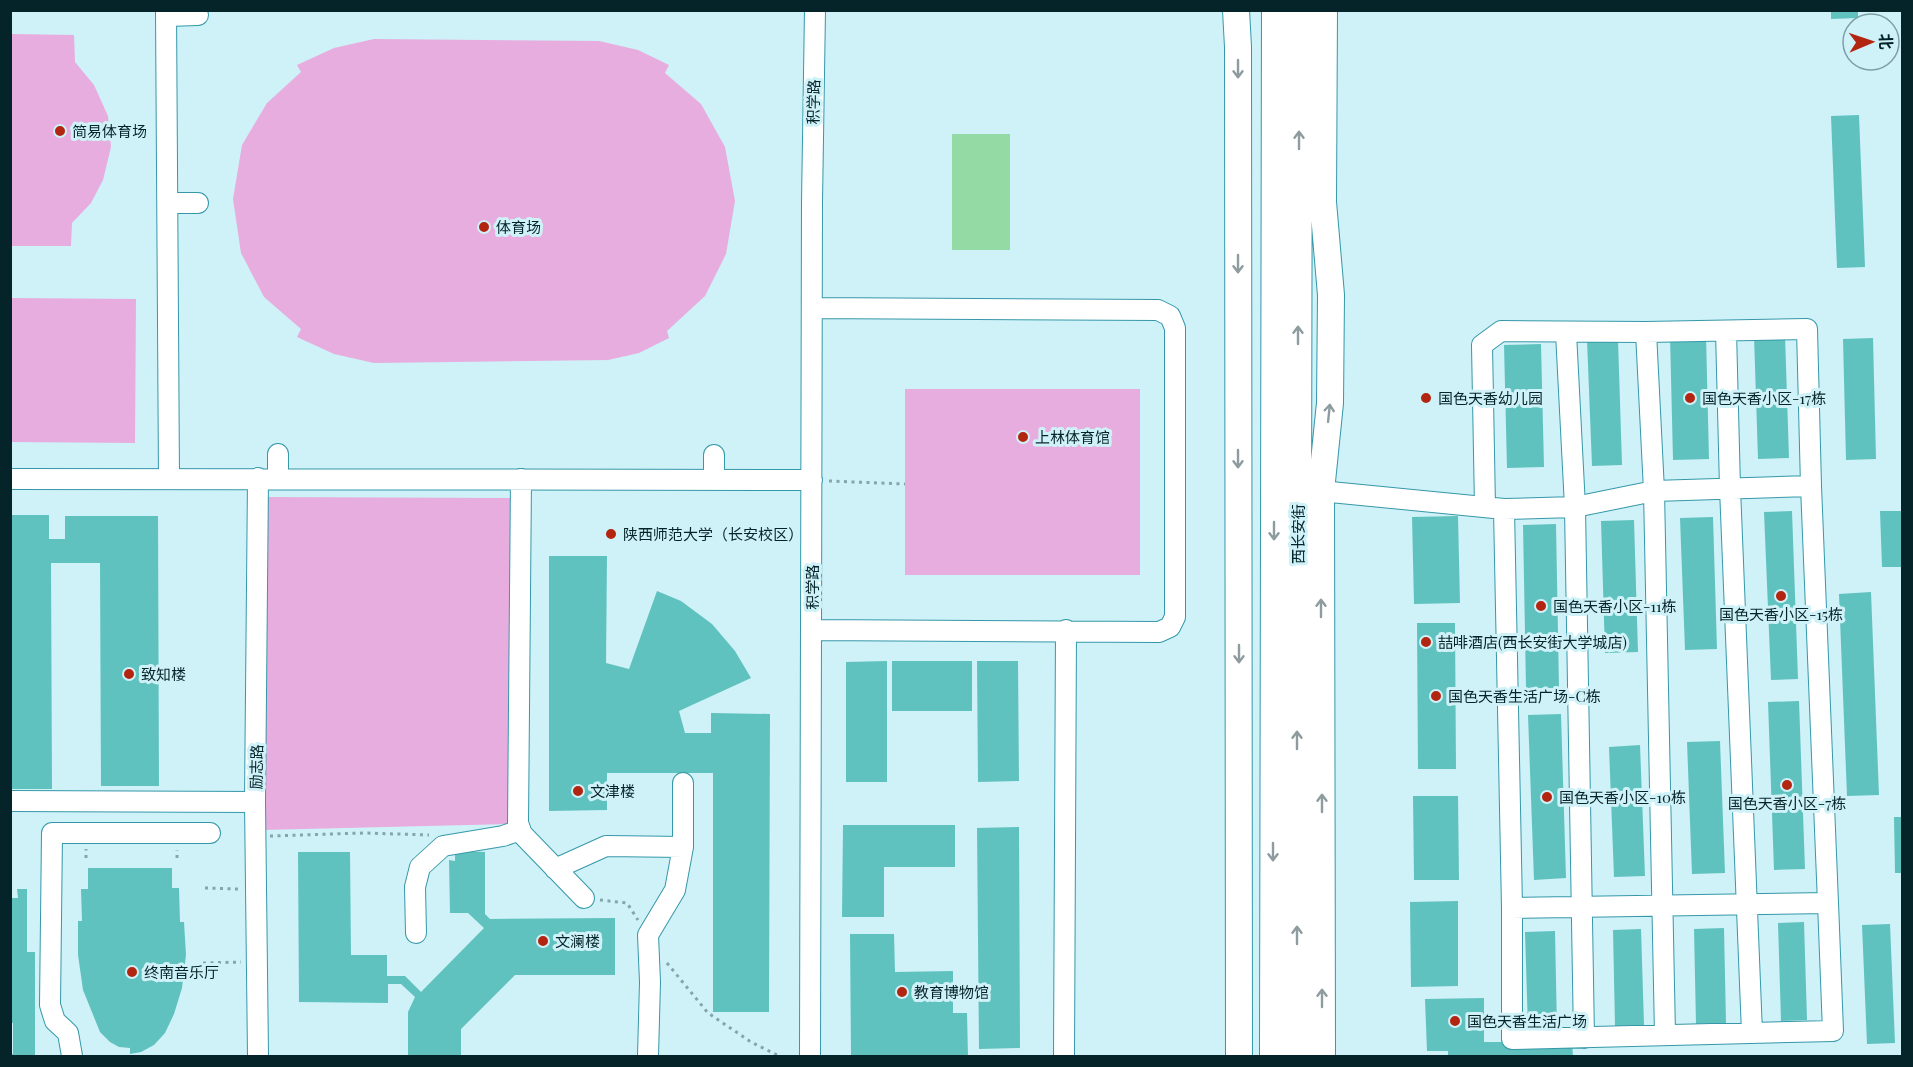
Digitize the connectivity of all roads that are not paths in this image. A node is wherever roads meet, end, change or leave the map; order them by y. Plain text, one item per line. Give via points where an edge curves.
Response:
1 (815, 10) edge
2 (1236, 10) edge
3 (1275, 10) edge
4 (1299, 10) edge
5 (1324, 10) edge
6 (166, 13) edge
7 (198, 15) dead end
8 (168, 203) junction
9 (198, 203) dead end
10 (812, 308) junction
11 (1726, 331) junction
12 (1646, 332) junction
13 (1566, 333) junction
14 (278, 454) dead end
15 (714, 455) dead end
16 (258, 478) junction
17 (10, 479) edge
18 (169, 479) junction
19 (279, 479) junction
20 (521, 479) junction
21 (714, 480) junction
22 (812, 480) junction
23 (1811, 486) junction
24 (1730, 488) junction
25 (1310, 490) junction
26 (1654, 491) junction
27 (1575, 507) junction
28 (1495, 508) junction
29 (812, 630) junction
30 (1066, 630) junction
31 (683, 783) dead end
32 (10, 801) edge
33 (255, 802) junction
34 (520, 830) junction
35 (210, 833) dead end
36 (683, 847) junction
37 (555, 869) junction
38 (584, 898) road end
39 (1828, 903) junction
40 (1748, 904) junction
41 (1582, 906) junction
42 (1662, 906) junction
43 (1512, 908) junction
44 (416, 933) dead end
45 (1752, 1033) junction
46 (1665, 1035) junction
47 (1584, 1038) junction
48 (72, 1056) edge
49 (258, 1056) edge
50 (648, 1056) edge
51 (810, 1056) edge
52 (1064, 1056) edge
53 (1239, 1056) edge
54 (1272, 1056) edge
55 (1296, 1056) edge
56 (1322, 1056) edge

1 - 10 street, 积学路
2 -> 53 main road
3 -> 54 main road, 西长安街
25 -> 4 main road, 西长安街
25 -> 5 main road via 1330,403 1331,295 1323,202
6 - 7 street
6 - 8 street
8 - 9 street
8 - 18 street
10 - 22 street, 积学路
10 - 30 street via 1158,310 1170,316 1175,328 1175,617 1170,627 1159,632
11 - 12 street
11 - 23 street via 1807,329
11 - 24 street
12 - 13 street
12 - 26 street
13 - 27 street
13 - 28 street via 1501,332 1482,345
14 - 19 street
15 - 21 street
16 - 18 street
16 - 19 street
16 - 33 street, 励志路
17 - 18 street
19 - 20 street
20 - 21 street
20 - 34 street
21 - 22 street
22 - 29 street, 积学路
23 - 24 street
23 - 39 street
24 - 26 street
24 - 40 street
25 - 28 street
55 -> 25 main road, 西长安街
56 -> 25 main road
26 - 27 street
26 - 42 street
27 - 28 street
27 - 41 street
28 - 43 street
29 - 30 street
29 - 51 street, 积学路
30 - 52 street
31 - 36 street
32 - 33 street
33 - 49 street, 励志路
34 - 37 street
34 - 44 street via 443,846 420,867 415,887
35 - 48 street via 52,833 50,1005 55,1021 68,1033
36 - 37 street via 606,846
36 - 50 street via 675,890 648,935
37 - 38 street
39 - 40 street
39 - 45 street via 1833,1031
40 - 42 street
40 - 45 street
41 - 42 street
41 - 43 street
41 - 47 street
42 - 46 street
43 - 47 street via 1512,1039
45 - 46 street
46 - 47 street

